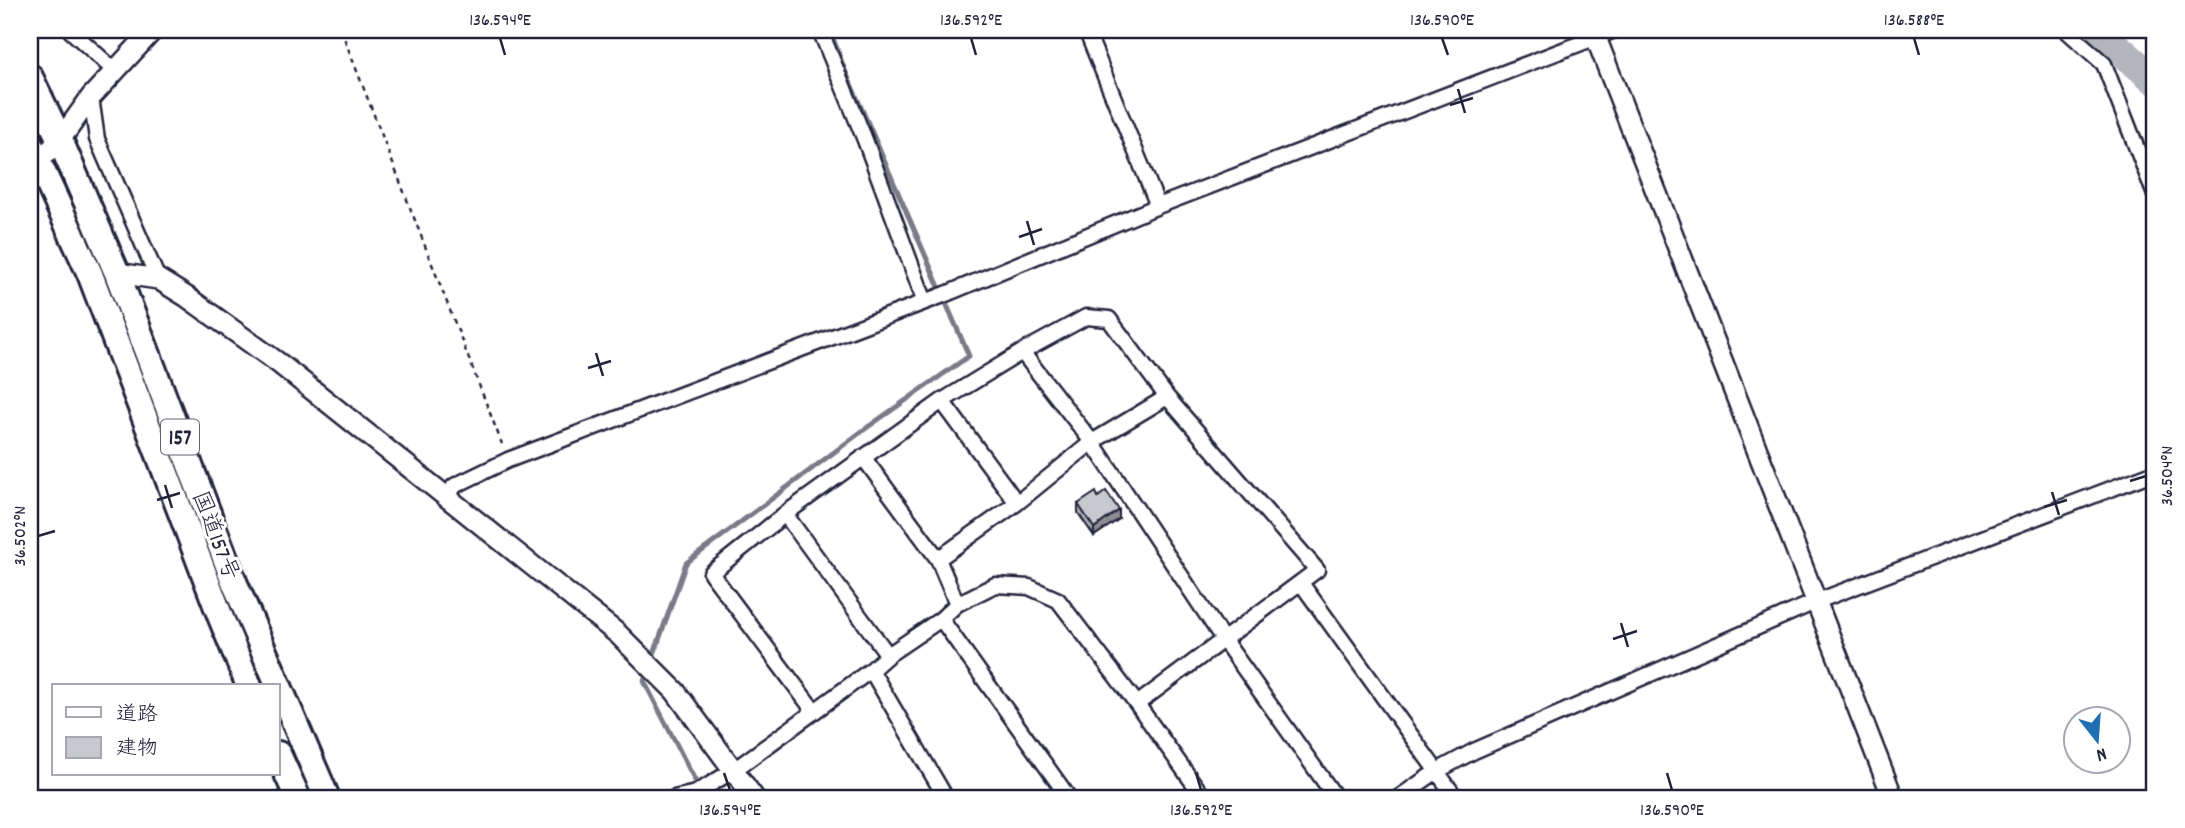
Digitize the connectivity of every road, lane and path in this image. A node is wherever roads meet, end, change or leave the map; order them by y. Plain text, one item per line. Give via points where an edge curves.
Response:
1 (70, 30) edge
2 (153, 30) edge
3 (341, 30) edge
4 (820, 30) edge
5 (1086, 30) edge
6 (1615, 30) edge
7 (2066, 30) edge
8 (1595, 34) edge
9 (115, 71) junction
10 (30, 77) edge
11 (91, 97) junction
12 (60, 140) junction
13 (32, 159) edge
14 (2155, 195) edge
15 (1158, 206) junction
16 (117, 274) junction
17 (158, 279) junction
18 (937, 298) junction
19 (1022, 352) junction
20 (1167, 397) junction
21 (942, 401) junction
22 (1092, 442) junction
23 (863, 457) junction
24 (509, 460) junction
25 (2155, 472) edge
26 (448, 499) junction
27 (1017, 503) junction
28 (785, 514) junction
29 (938, 559) junction
30 (1301, 583) junction
31 (1815, 602) junction
32 (957, 604) junction
33 (941, 619) junction
34 (1223, 639) junction
35 (888, 655) junction
36 (871, 670) junction
37 (248, 684) edge
38 (278, 684) edge
39 (280, 689) edge
40 (1137, 704) junction
41 (814, 711) junction
42 (280, 758) edge
43 (734, 770) junction
44 (1437, 771) junction
45 (298, 798) edge
46 (327, 798) edge
47 (674, 798) edge
48 (754, 798) edge
49 (946, 798) edge
50 (1069, 798) edge
51 (1204, 798) edge
52 (1336, 798) edge
53 (1398, 798) edge
54 (1456, 798) edge
55 (1893, 798) edge

1 - 9 street
2 - 9 street
3 - 24 path
4 - 18 street
5 - 15 street
6 - 8 street
7 - 14 street via 2104,64
8 - 15 street
8 - 31 street
9 - 11 street
10 - 12 highway, 国道157号 / 157
11 - 12 street
11 - 17 street via 97,139
12 - 13 street
12 - 16 highway, 国道157号 / 157
13 - 37 highway, 国道157号 / 157 via 90,275
15 - 18 street
16 - 17 street
16 - 38 highway, 国道157号 / 157
17 - 26 street via 280,364
18 - 24 street
19 - 20 street via 1086,317 1109,319
19 - 21 street
19 - 22 street
20 - 22 street
20 - 30 street via 1317,569
21 - 23 street
21 - 27 street
22 - 27 street
22 - 34 street
23 - 28 street
23 - 29 street
24 - 26 street via 454,486
25 - 31 street
26 - 43 street via 618,634 675,691
27 - 29 street
28 - 35 street
28 - 41 street via 711,573
29 - 32 street
30 - 34 street
30 - 44 street
31 - 44 street
31 - 55 street
32 - 33 street
32 - 40 street via 995,586 1030,587 1058,600
33 - 35 street
33 - 50 street
34 - 40 street
34 - 52 street
35 - 36 street
36 - 41 street
36 - 49 street
39 - 46 highway, 国道157号 / 157
40 - 51 street
41 - 43 street
42 - 45 highway
43 - 47 street via 701,790
43 - 48 street
44 - 53 street
44 - 54 street

